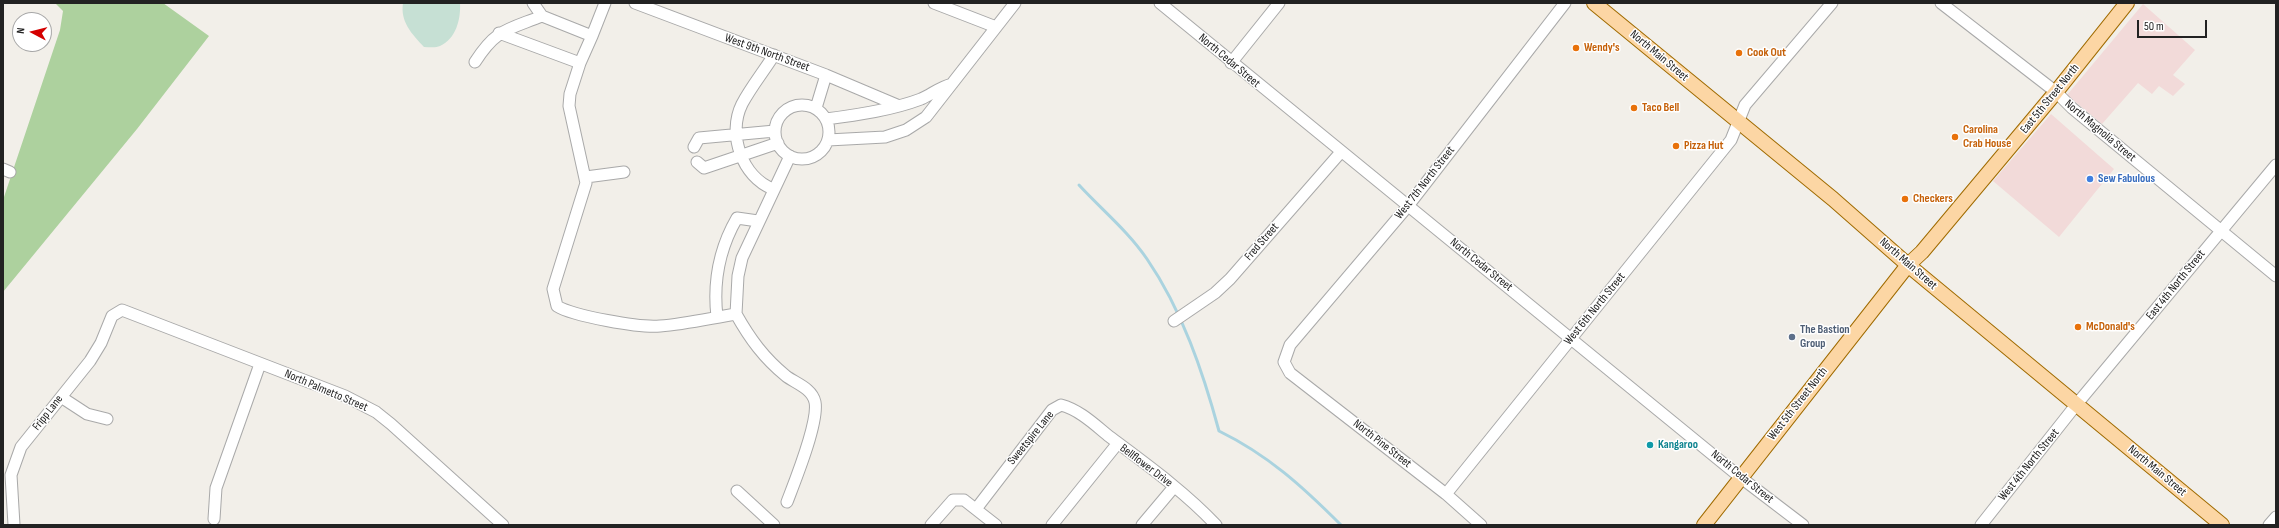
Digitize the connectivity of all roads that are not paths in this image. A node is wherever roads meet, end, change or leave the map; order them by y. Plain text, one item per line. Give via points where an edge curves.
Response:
1 (532, 3) edge
2 (605, 3) edge
3 (635, 3) edge
4 (934, 3) edge
5 (1160, 3) edge
6 (1279, 3) edge
7 (1565, 3) edge
8 (1594, 3) edge
9 (1832, 3) edge
10 (1941, 3) edge
11 (2126, 3) edge
12 (1010, 5) edge
13 (542, 16) junction
14 (996, 27) junction
15 (499, 33) junction
16 (592, 36) junction
17 (774, 55) junction
18 (475, 62) dead end
19 (580, 63) junction
20 (1231, 63) junction
21 (826, 75) junction
22 (952, 84) junction
23 (2056, 92) junction
24 (922, 98) junction
25 (897, 105) junction
26 (816, 108) junction
27 (931, 112) junction
28 (826, 119) junction
29 (1738, 121) junction
30 (775, 131) junction
31 (738, 134) junction
32 (828, 140) junction
33 (778, 143) junction
34 (694, 147) dead end
35 (1341, 152) junction
36 (790, 156) junction
37 (741, 157) junction
38 (697, 162) dead end
39 (2276, 164) edge
40 (624, 172) dead end
41 (586, 177) junction
42 (773, 189) junction
43 (1408, 206) junction
44 (758, 221) junction
45 (2220, 231) junction
46 (1908, 265) junction
47 (2276, 276) edge
48 (117, 312) joint
49 (736, 314) junction
50 (717, 317) junction
51 (1174, 321) dead end
52 (1572, 339) junction
53 (1284, 362) joint
54 (260, 364) junction
55 (61, 397) junction
56 (2076, 405) junction
57 (107, 419) dead end
58 (1118, 443) junction
59 (1740, 477) junction
60 (1174, 487) junction
61 (737, 491) dead end
62 (1446, 494) junction
63 (787, 502) dead end
64 (976, 509) junction
65 (2276, 517) edge
66 (214, 520) dead end
67 (14, 525) edge
68 (501, 525) edge
69 (774, 525) edge
70 (931, 525) edge
71 (996, 525) edge
72 (1052, 525) edge
73 (1142, 525) edge
74 (1216, 525) edge
75 (1481, 525) edge
76 (1704, 525) edge
77 (1803, 525) edge
78 (1980, 525) edge
79 (2222, 525) edge
80 (2269, 525) edge

1 - 13 street
2 - 16 street
3 - 17 street, West 9th North Street
4 - 14 street
5 - 20 street, North Cedar Street
6 - 20 street
7 - 43 street, West 7th North Street
8 - 29 main road, North Main Street
9 - 29 street, West 6th North Street via 1745,105
10 - 23 street, North Magnolia Street
11 - 23 main road, East 5th Street North
12 - 14 street
13 - 15 street
13 - 16 street
14 - 22 street
15 - 18 street via 487,43
15 - 19 street
16 - 19 street
17 - 21 street, West 9th North Street
17 - 31 street via 742,104 737,119
19 - 41 street via 570,94 569,106
20 - 35 street, North Cedar Street
21 - 25 street, West 9th North Street
21 - 26 street
22 - 24 street via 942,86
22 - 27 street
23 - 45 street, North Magnolia Street
23 - 46 main road, East 5th Street North via 1922,252
24 - 25 street
24 - 27 street
25 - 28 street via 860,115
26 - 28 street
26 - 30 street via 806,105 788,109 782,114
27 - 32 street via 906,130 885,137
28 - 32 street via 829,128
29 - 46 main road, North Main Street
29 - 52 street, West 6th North Street via 1731,140
30 - 31 street
30 - 33 street
31 - 34 street via 699,138
31 - 37 street
32 - 36 street via 820,152 812,157 804,159
33 - 36 street
33 - 37 street
35 - 43 street, North Cedar Street
35 - 51 street, Fred Street via 1230,279 1215,293
36 - 42 street
37 - 38 street via 704,168
37 - 42 street via 756,180
39 - 45 street, East 4th North Street
40 - 41 street
41 - 50 street via 553,289 557,306 565,311 596,318 658,326
42 - 44 street
43 - 52 street, North Cedar Street
43 - 53 street, West 7th North Street via 1290,345
44 - 49 street via 742,258 738,276
44 - 50 street via 737,218 721,251 715,301
45 - 47 street, North Magnolia Street
45 - 56 street, East 4th North Street
46 - 56 main road, North Main Street
46 - 59 main road, West 5th Street North
48 - 54 street, North Palmetto Street via 128,311
48 - 55 street, Fripp Lane via 112,316 96,352
49 - 50 street
49 - 63 street via 763,356 788,378 802,385 815,401 815,413 802,464
52 - 59 street, North Cedar Street
52 - 62 street, West 6th North Street
53 - 62 street, North Pine Street via 1290,373
54 - 66 street via 216,488
54 - 68 street, North Palmetto Street via 345,396 376,412
55 - 57 street via 87,414
55 - 67 street, Fripp Lane via 21,447 13,466 10,486
56 - 78 street, West 4th North Street
56 - 79 main road, North Main Street
58 - 60 street, Bellflower Drive
58 - 64 street, Sweetspire Lane via 1068,407 1057,407 1052,410
58 - 72 street, Bellflower Drive
59 - 76 main road, West 5th Street North
59 - 77 street, North Cedar Street
60 - 73 street
60 - 74 street, Bellflower Drive
61 - 69 street
62 - 75 street, North Pine Street
64 - 70 street via 964,500 953,500
64 - 71 street
65 - 80 street

